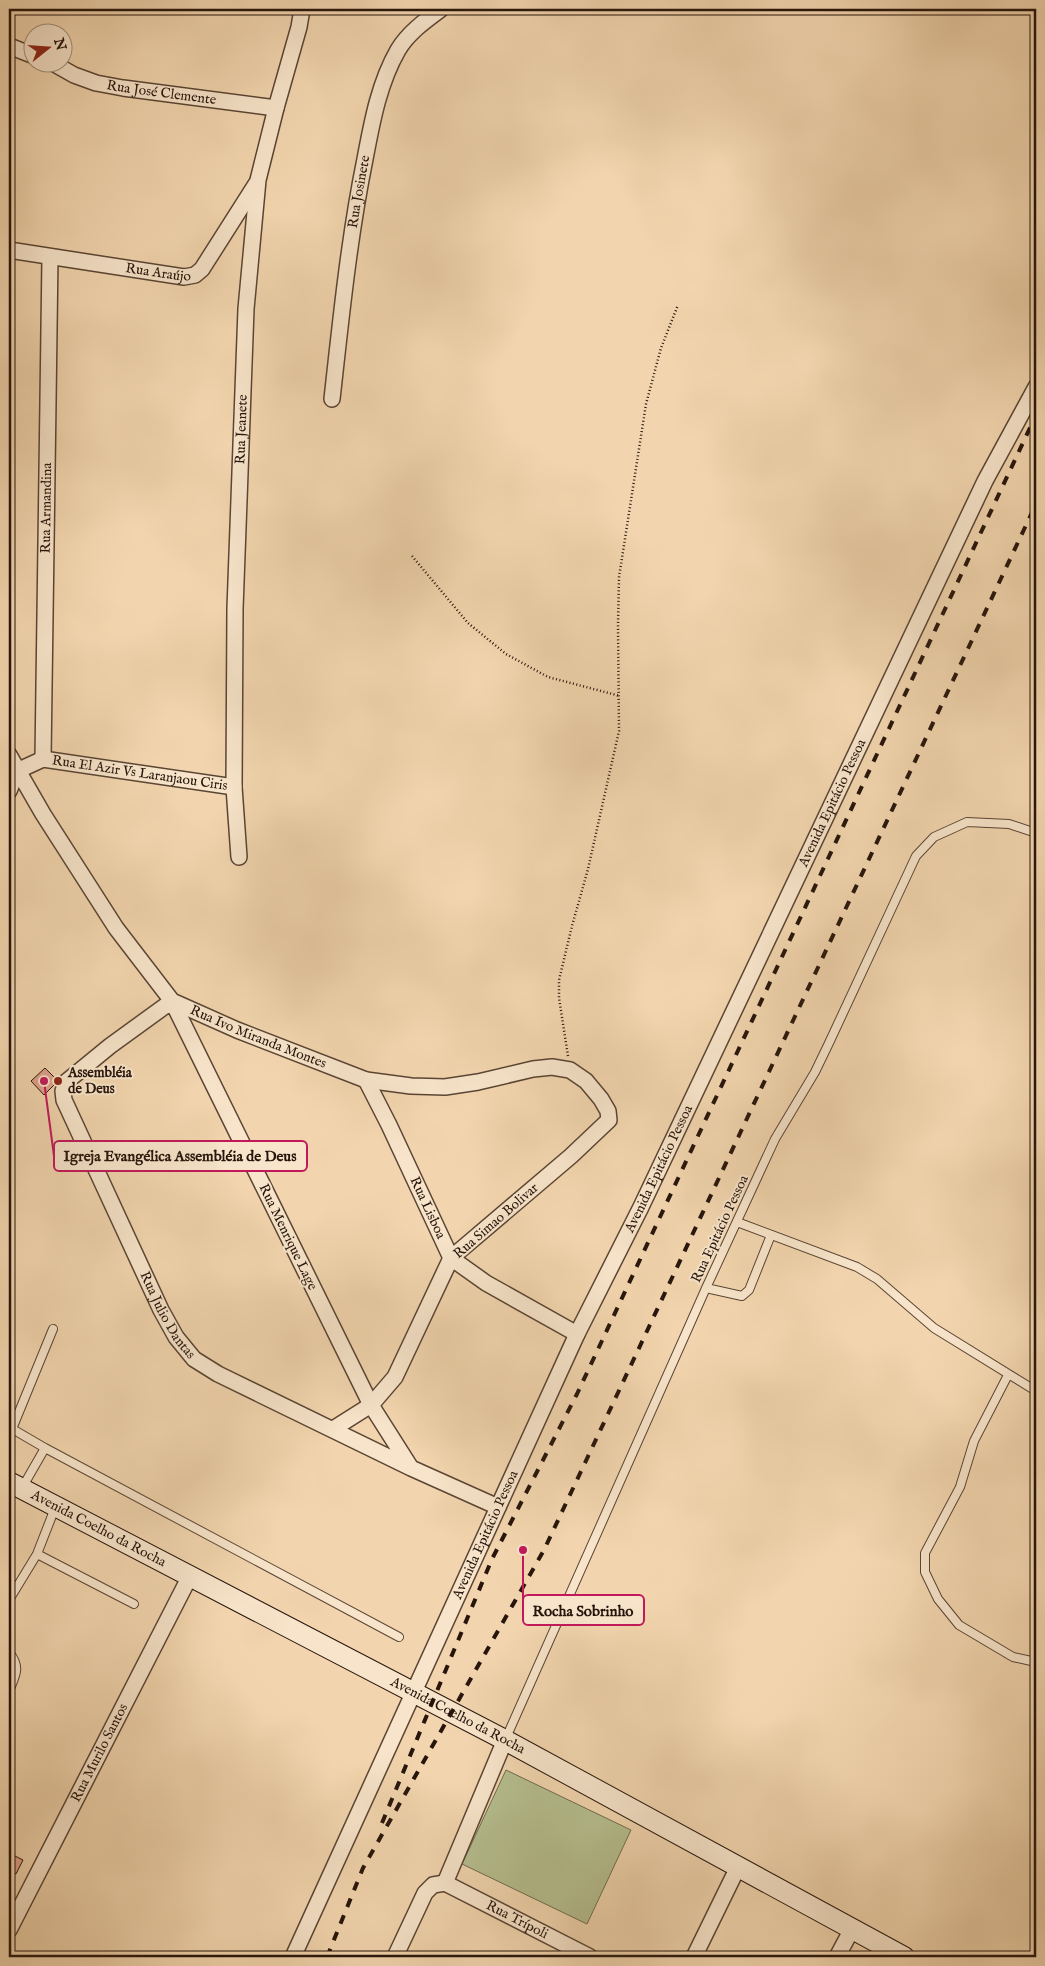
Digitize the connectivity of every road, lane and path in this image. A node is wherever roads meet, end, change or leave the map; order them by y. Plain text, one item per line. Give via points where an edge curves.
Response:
1 (302, 9) edge
2 (442, 9) edge
3 (9, 46) edge
4 (22, 51) edge
5 (69, 72) edge
6 (276, 108) junction
7 (258, 180) junction
8 (10, 255) edge
9 (50, 257) junction
10 (678, 305) dead end
11 (1036, 387) edge
12 (332, 399) dead end
13 (412, 556) dead end
14 (620, 696) junction
15 (9, 756) edge
16 (43, 759) junction
17 (17, 771) junction
18 (234, 787) junction
19 (9, 791) edge
20 (1036, 833) edge
21 (240, 857) dead end
22 (172, 1001) junction
23 (570, 1070) junction
24 (366, 1080) junction
25 (737, 1222) junction
26 (771, 1236) junction
27 (451, 1258) junction
28 (706, 1288) junction
29 (53, 1328) dead end
30 (577, 1334) junction
31 (1008, 1375) junction
32 (1036, 1391) edge
33 (371, 1405) junction
34 (10, 1428) edge
35 (333, 1429) junction
36 (45, 1448) junction
37 (411, 1468) junction
38 (15, 1485) edge
39 (56, 1506) junction
40 (498, 1507) junction
41 (37, 1554) junction
42 (190, 1576) junction
43 (9, 1600) edge
44 (134, 1604) dead end
45 (400, 1638) dead end
46 (9, 1652) edge
47 (1036, 1662) edge
48 (9, 1691) edge
49 (413, 1693) junction
50 (505, 1740) junction
51 (738, 1867) junction
52 (445, 1884) junction
53 (852, 1929) junction
54 (9, 1930) edge
55 (398, 1956) edge
56 (293, 1957) edge
57 (590, 1957) edge
58 (694, 1957) edge
59 (837, 1957) edge
60 (904, 1957) edge

1 - 6 street, Rua Jeanete
2 - 12 street, Rua Josinete via 421,24 398,49 379,93 358,189
3 - 4 street
5 - 6 street, Rua José Clemente via 96,83
6 - 7 street, Rua Jeanete
7 - 9 street, Rua Araújo via 202,269 195,274 184,277
7 - 18 street, Rua Jeanete via 243,372 235,609
8 - 9 street, Rua Araújo
9 - 16 street, Rua Armandina
10 - 14 path via 661,348 646,404 619,577
11 - 30 street, Avenida Epitácio Pessoa via 985,481
13 - 14 path via 468,623 506,654 548,677
14 - 23 path via 615,754 559,980
15 - 17 street, Rua Ivo Miranda Montes
16 - 17 street, Rua El Azir Vs Laranjaou Ciris
16 - 18 street, Rua El Azir Vs Laranjaou Ciris
17 - 19 street
17 - 22 street, Rua Ivo Miranda Montes via 116,928
18 - 21 street, Rua Jeanete
20 - 25 lane, Rua Epitácio Pessoa via 1009,824 967,822 934,837 916,856 815,1072 775,1139
22 - 24 street, Rua Ivo Miranda Montes via 236,1030
22 - 33 street, Rua Menrique Lage
22 - 35 street, Rua Julio Dantas via 66,1082 64,1100 176,1337 194,1359 218,1374
23 - 24 street, Rua Ivo Miranda Montes via 552,1067 533,1069 445,1086
23 - 27 street, Rua Simao Bolivar via 586,1081 601,1099 609,1120
24 - 27 street, Rua Lisboa
25 - 26 lane
25 - 28 lane, Rua Epitácio Pessoa
26 - 28 lane via 749,1290 742,1296
26 - 31 lane via 857,1267 877,1278 934,1328
27 - 30 street, Rua Lisboa via 486,1283
27 - 33 street, Rua Simao Bolivar via 395,1377
28 - 50 lane, Rua Epitácio Pessoa
29 - 34 lane
30 - 40 street, Avenida Epitácio Pessoa
31 - 32 lane
31 - 47 lane via 974,1441 960,1487 925,1553 925,1572 938,1599 959,1625 1012,1657
33 - 35 street, Rua Simao Bolivar
33 - 37 street, Rua Menrique Lage
34 - 36 lane
35 - 37 street, Rua Julio Dantas
36 - 38 lane
36 - 45 lane
37 - 40 street, Rua Julio Dantas
38 - 39 main road, Avenida Coelho da Rocha
39 - 41 lane
39 - 42 main road, Avenida Coelho da Rocha
40 - 49 street, Avenida Epitácio Pessoa
41 - 43 lane
41 - 44 lane
42 - 49 main road, Avenida Coelho da Rocha
42 - 54 street, Rua Murilo Santos
46 - 48 lane via 17,1670
49 - 50 main road, Avenida Coelho da Rocha
49 - 56 street, Avenida Epitácio Pessoa
50 - 51 main road, Avenida Coelho da Rocha
50 - 52 street
51 - 53 main road, Avenida Coelho da Rocha
51 - 58 street
52 - 55 street via 433,1885 426,1893
52 - 57 street, Rua Trípoli
53 - 59 street
53 - 60 main road, Avenida Coelho da Rocha

